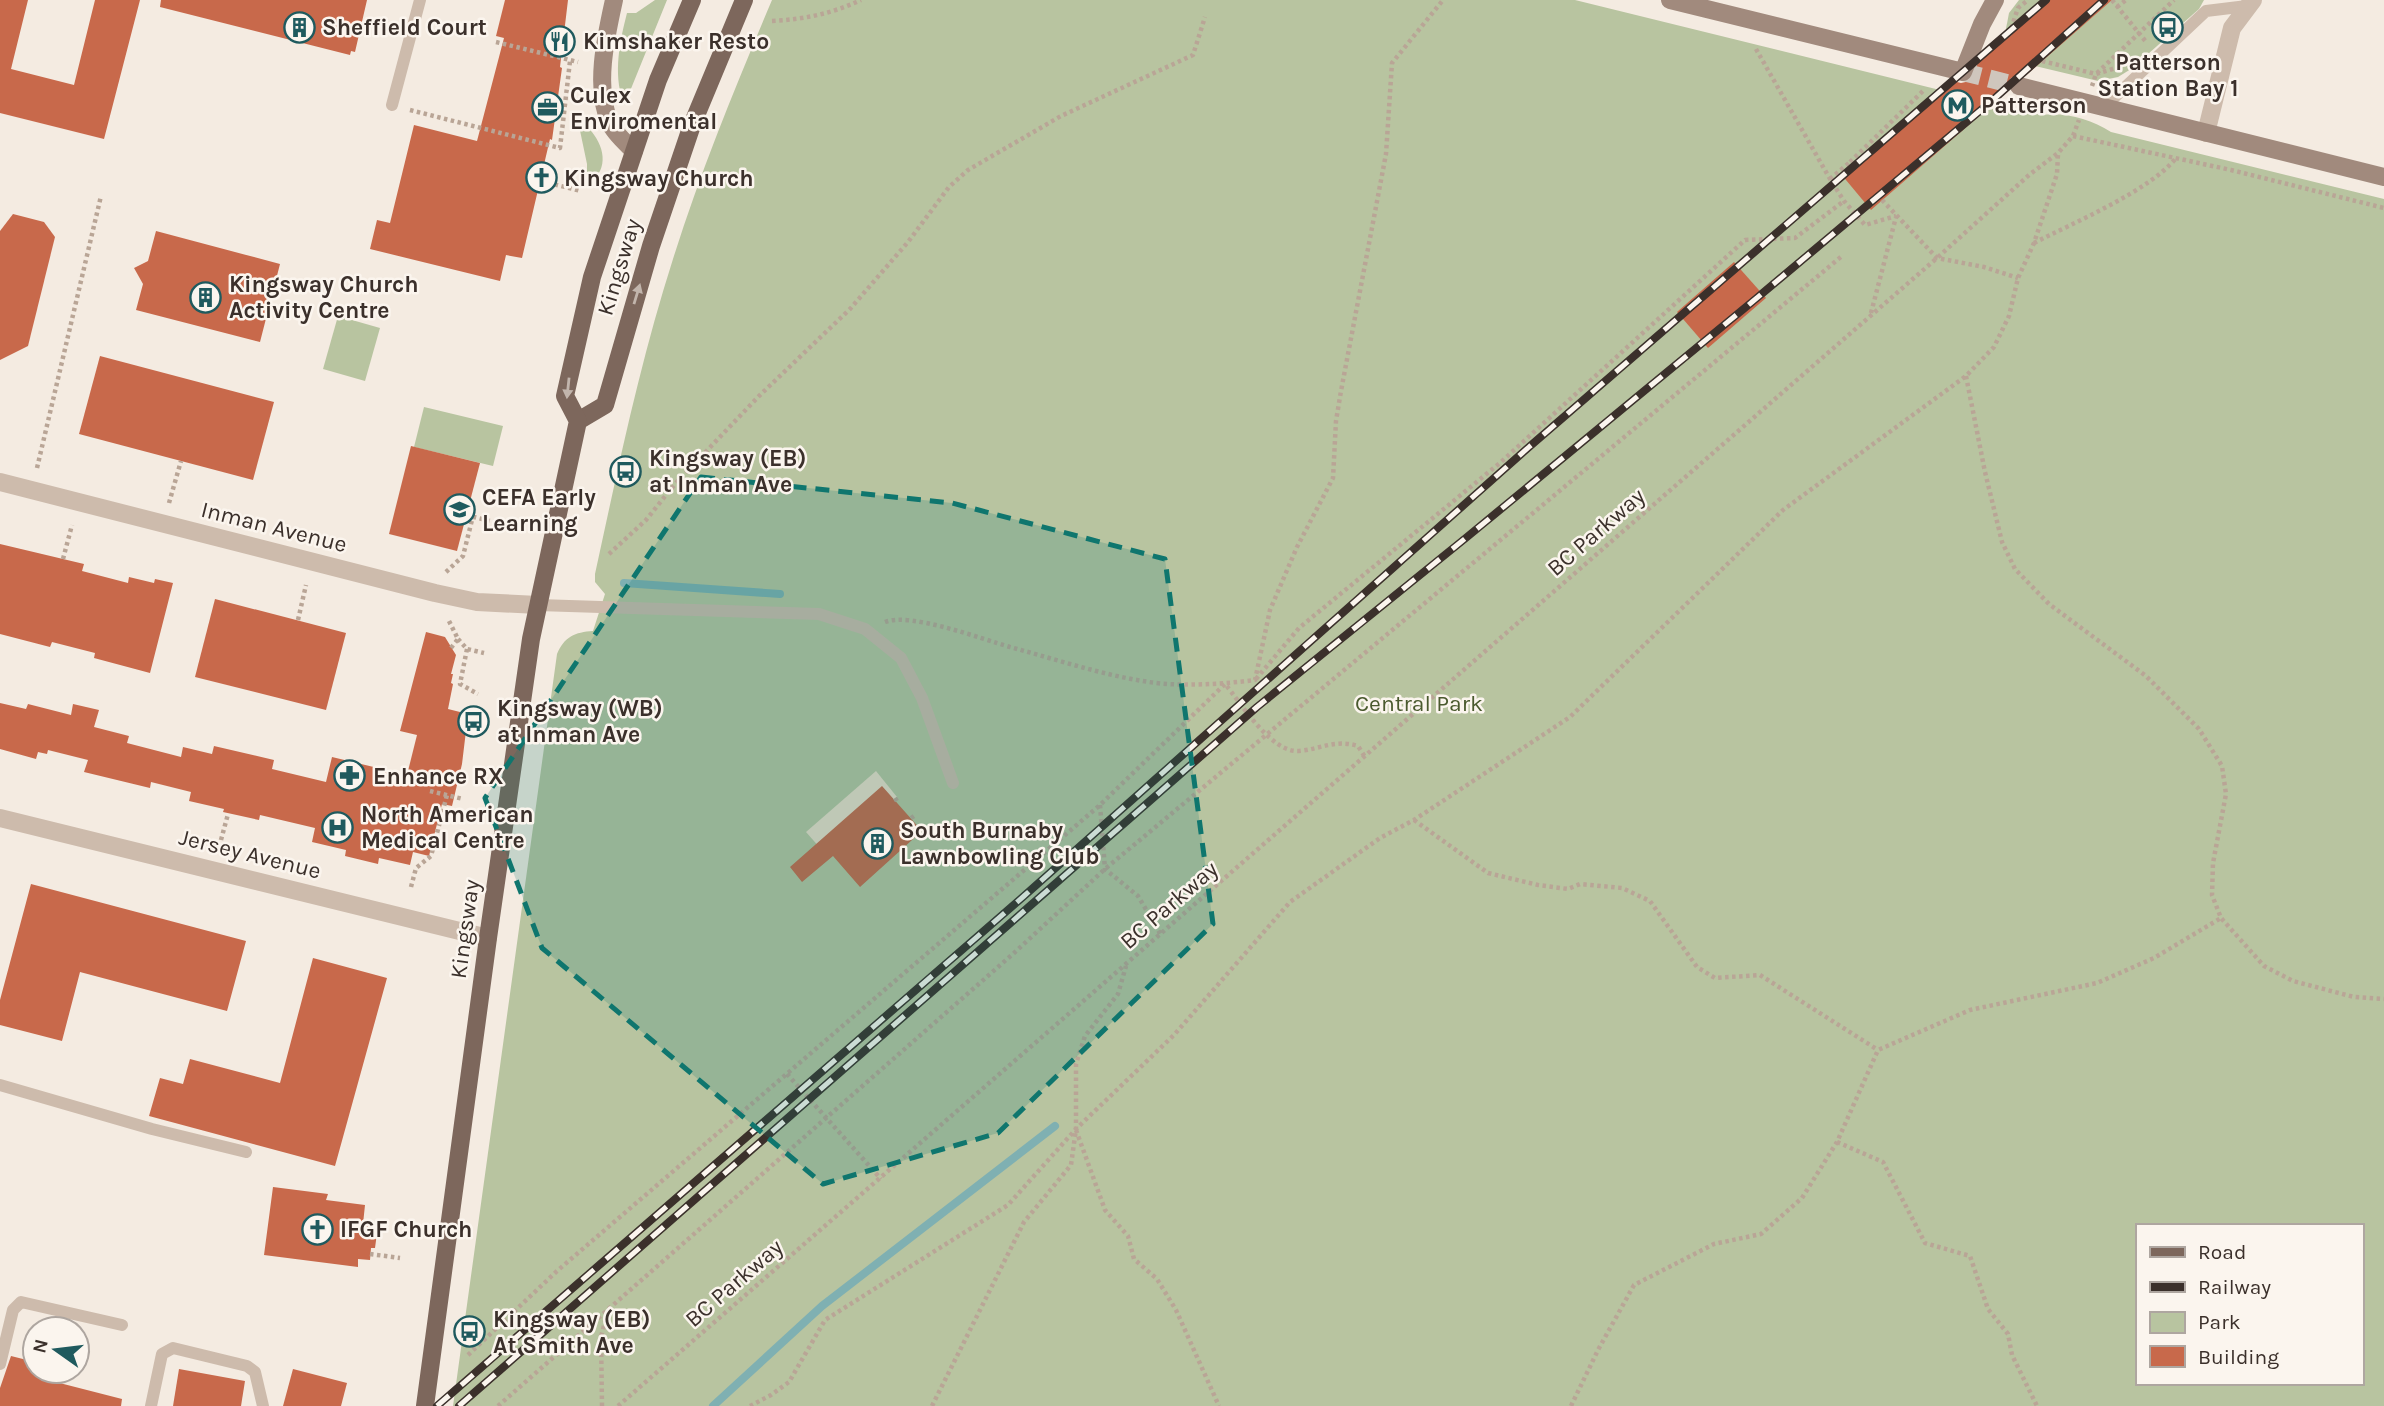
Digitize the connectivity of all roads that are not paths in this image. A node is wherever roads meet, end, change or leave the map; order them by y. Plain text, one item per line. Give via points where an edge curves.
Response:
1 (420, 0) edge
2 (614, 0) edge
3 (692, 0) edge
4 (744, 0) edge
5 (1670, 0) edge
6 (1995, 0) edge
7 (2250, 3) edge
8 (2019, 86) tunnel mouth
9 (392, 105) road end
10 (2103, 108) junction
11 (2206, 133) junction
12 (634, 152) junction
13 (2384, 177) edge
14 (578, 421) junction
15 (0, 482) edge
16 (538, 605) junction
17 (953, 783) dead end
18 (0, 818) edge
19 (488, 938) junction
20 (0, 1085) edge
21 (246, 1152) dead end
22 (122, 1325) dead end
23 (0, 1364) edge
24 (423, 1404) edge
25 (151, 1406) edge
26 (263, 1406) edge

1 - 9 lane
2 - 12 street via 601,85 610,125
3 - 12 main road, Kingsway
14 -> 4 main road, Kingsway via 605,405 688,137
5 - 6 street via 1963,72
7 - 10 lane via 2206,11
7 - 11 street via 2232,28
8 - 10 street
10 - 11 street
11 - 13 street
12 -> 14 main road, Kingsway via 593,277 565,396
14 - 16 main road, Kingsway
15 - 16 street, Inman Avenue via 428,592 477,602
16 - 17 lane via 818,614 865,629 901,658 922,698
16 - 19 main road, Kingsway
18 - 19 street, Jersey Avenue
19 - 24 main road, Kingsway
20 - 21 lane
22 - 23 lane via 21,1302 13,1310
25 - 26 lane via 162,1354 173,1348 255,1371

